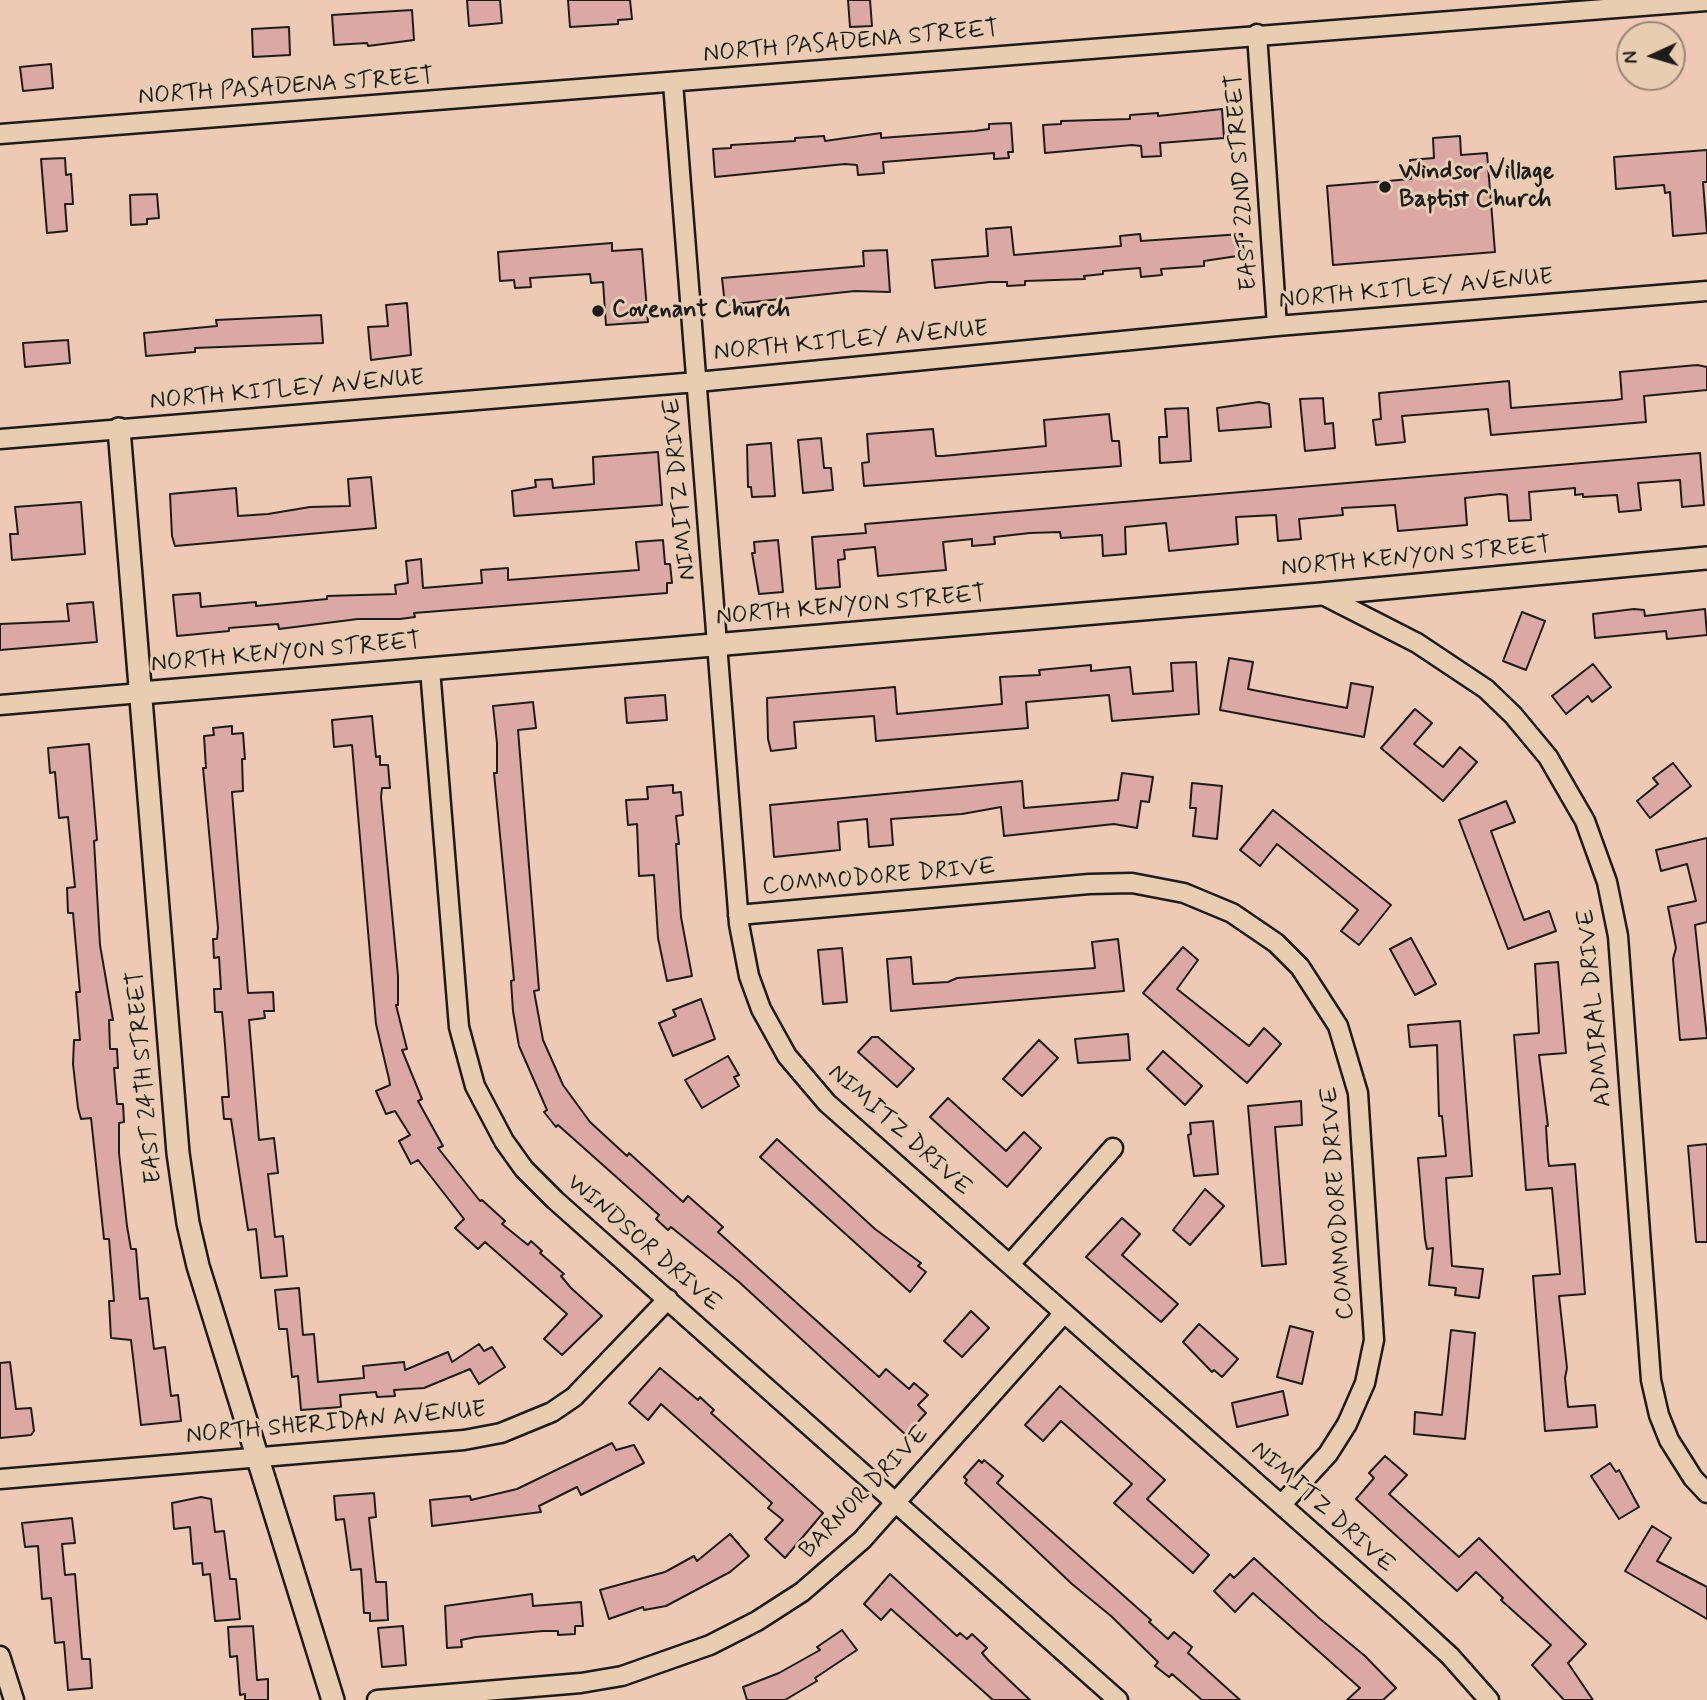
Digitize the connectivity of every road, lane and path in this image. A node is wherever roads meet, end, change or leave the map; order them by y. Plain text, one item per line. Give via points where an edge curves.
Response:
1 (1707, 1) edge
2 (1257, 34) junction
3 (673, 83) junction
4 (0, 134) edge
5 (1707, 291) edge
6 (1278, 326) junction
7 (696, 382) junction
8 (120, 429) junction
9 (0, 439) edge
10 (1707, 558) edge
11 (1321, 594) junction
12 (718, 645) junction
13 (430, 669) junction
14 (141, 693) junction
15 (0, 705) edge
16 (738, 915) junction
17 (1113, 1148) dead end
18 (1010, 1264) junction
19 (668, 1298) junction
20 (1064, 1312) junction
21 (256, 1457) junction
22 (0, 1479) edge
23 (1707, 1493) edge
24 (896, 1500) junction
25 (1282, 1504) junction
26 (0, 1656) edge
27 (14, 1700) edge
28 (333, 1700) edge
29 (377, 1700) edge
30 (1118, 1700) edge
31 (1489, 1700) edge

1 - 2 street, NORTH PASADENA STREET
2 - 3 street, NORTH PASADENA STREET
2 - 6 street, EAST 22ND STREET
3 - 4 street, NORTH PASADENA STREET
3 - 7 street, NIMITZ DRIVE
5 - 6 street, NORTH KITLEY AVENUE
6 - 7 street, NORTH KITLEY AVENUE
7 - 8 street, NORTH KITLEY AVENUE
7 - 12 street, NIMITZ DRIVE
8 - 9 street, NORTH KITLEY AVENUE
8 - 14 street, EAST 24TH STREET
10 - 11 street, NORTH KENYON STREET
11 - 12 street, NORTH KENYON STREET
11 - 23 street, ADMIRAL DRIVE via 1417,643 1486,689 1548,757 1585,821 1607,882 1618,936 1651,1380 1669,1440
12 - 13 street, NORTH KENYON STREET
12 - 16 street, NIMITZ DRIVE
13 - 14 street, NORTH KENYON STREET
13 - 19 street, WINDSOR DRIVE via 456,1008 475,1086 494,1126 530,1175
14 - 15 street, NORTH KENYON STREET
14 - 21 street, EAST 24TH STREET via 182,1188 198,1266
16 - 18 street, NIMITZ DRIVE via 758,1001 777,1041 798,1070 827,1103
16 - 25 street, COMMODORE DRIVE via 1132,883 1184,892 1221,907 1255,926 1294,961 1338,1026 1358,1093 1374,1340 1365,1383 1347,1424 1328,1454
17 - 18 street
18 - 20 street, NIMITZ DRIVE
19 - 21 street, NORTH SHERIDAN AVENUE via 574,1397 518,1428 464,1440
19 - 24 street, WINDSOR DRIVE
20 - 24 street, BARNOR DRIVE
20 - 25 street, NIMITZ DRIVE
21 - 22 street, NORTH SHERIDAN AVENUE
21 - 28 street, EAST 24TH STREET
24 - 29 street, BARNOR DRIVE via 842,1558 802,1592 750,1625 653,1667 593,1681
24 - 30 street, WINDSOR DRIVE
25 - 31 street, NIMITZ DRIVE via 1450,1656
26 - 27 street

